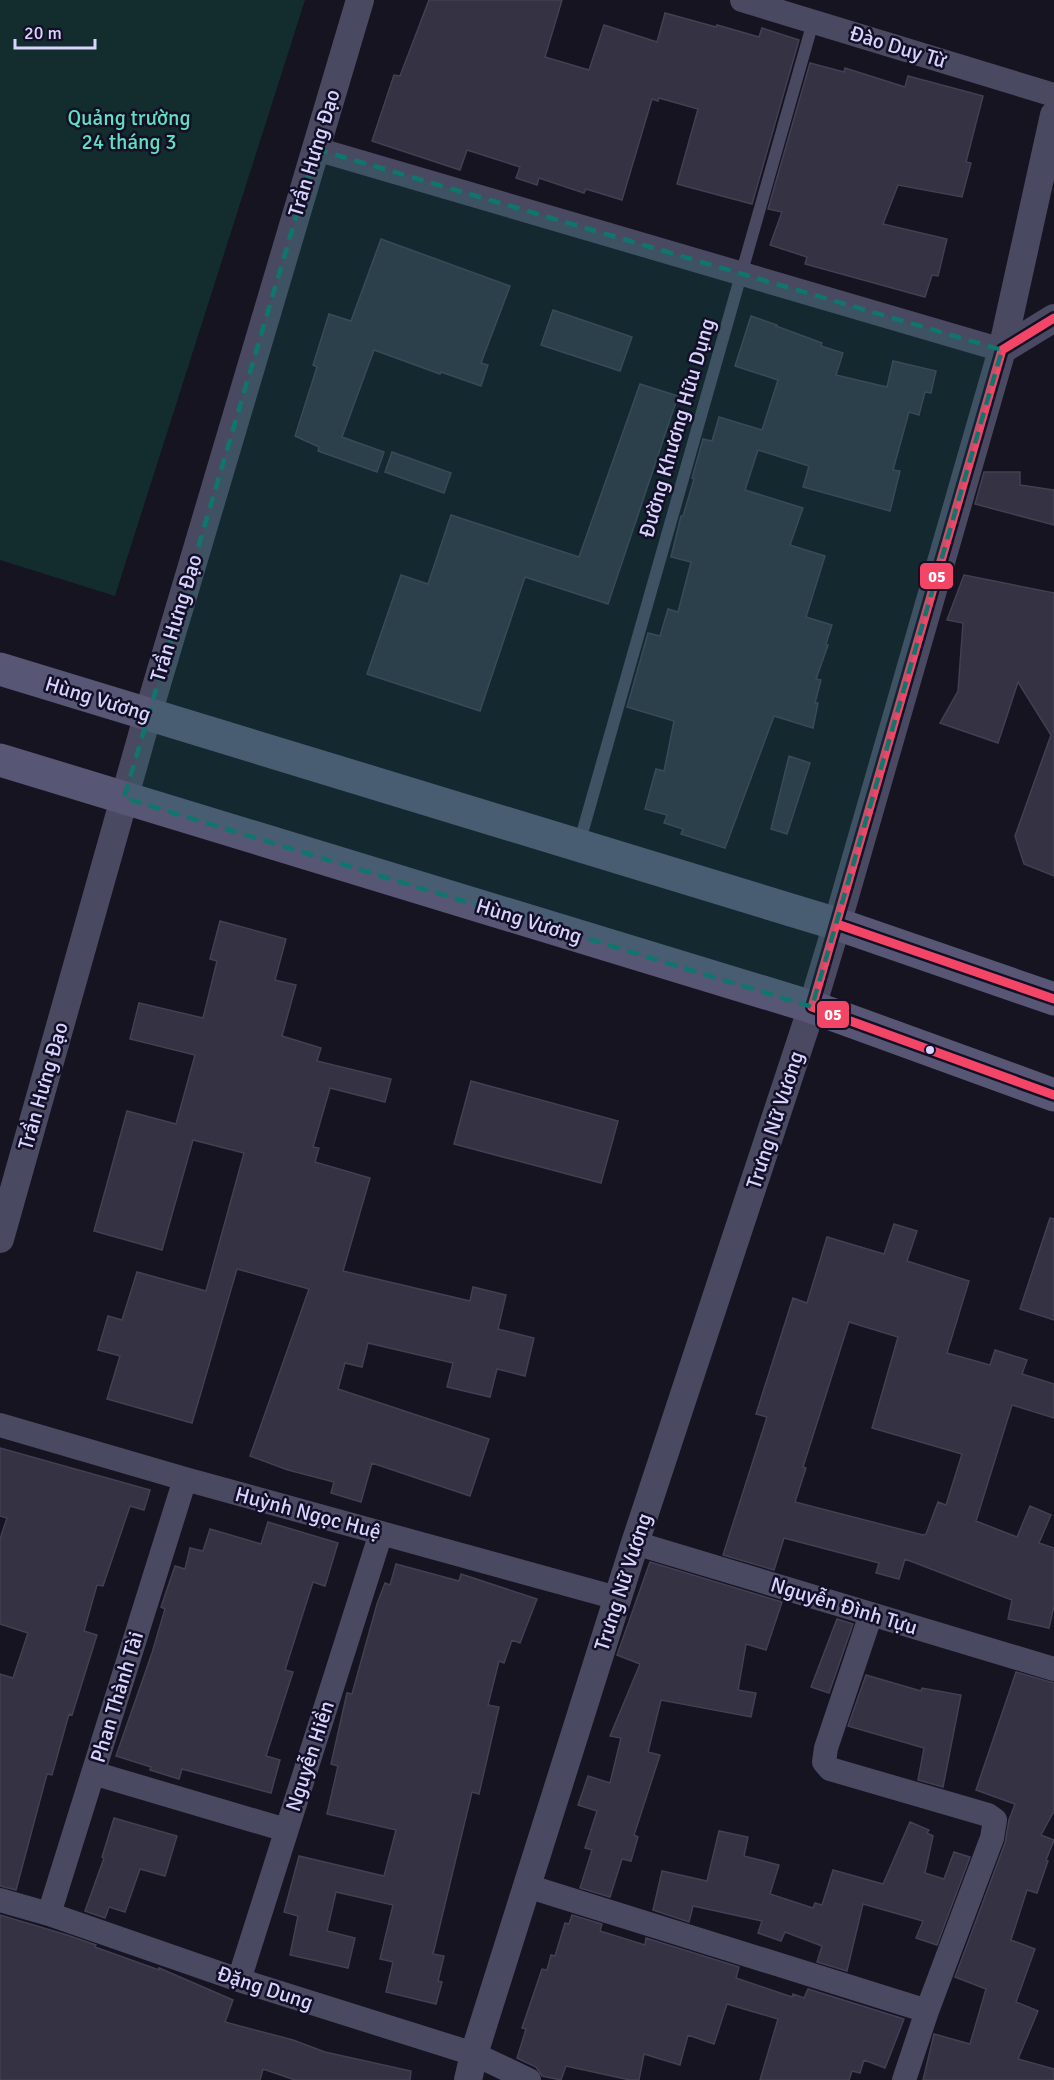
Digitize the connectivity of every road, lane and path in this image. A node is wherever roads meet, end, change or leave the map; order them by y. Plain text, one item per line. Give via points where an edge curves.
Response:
1 (360, 0) edge
2 (742, 0) edge
3 (813, 22) junction
4 (1054, 94) edge
5 (1054, 114) edge
6 (316, 149) junction
7 (741, 274) junction
8 (1054, 318) edge
9 (1002, 350) junction
10 (0, 669) edge
11 (148, 714) junction
12 (0, 760) edge
13 (124, 798) junction
14 (578, 845) junction
15 (837, 924) junction
16 (1054, 999) edge
17 (812, 1007) junction
18 (1054, 1095) edge
19 (0, 1239) edge
20 (0, 1425) edge
21 (185, 1479) junction
22 (381, 1533) junction
23 (635, 1543) junction
24 (617, 1598) junction
25 (871, 1614) junction
26 (1054, 1669) edge
27 (93, 1773) junction
28 (286, 1830) junction
29 (527, 1886) junction
30 (0, 1900) edge
31 (49, 1914) junction
32 (239, 1980) junction
33 (927, 2011) junction
34 (471, 2067) edge
35 (528, 2080) edge
36 (904, 2080) edge

1 - 6 street, Trần Hưng Đạo
2 - 3 street, Đào Duy Từ
3 - 4 street, Đào Duy Từ
3 - 7 lane, Đường Khương Hữu Dụng
5 - 9 street, Trưng Nữ Vương
6 - 7 street
6 - 11 street, Trần Hưng Đạo
7 - 9 street
7 - 14 lane, Đường Khương Hữu Dụng
8 - 9 street
9 - 15 street, Trưng Nữ Vương
10 - 11 main road, Hùng Vương
11 - 13 street, Trần Hưng Đạo
11 - 14 main road, Hùng Vương
12 - 13 main road, Hùng Vương
13 - 17 main road, Hùng Vương
13 - 19 street, Trần Hưng Đạo
14 - 15 main road, Hùng Vương
15 - 16 main road, Hùng Vương
15 - 17 street, Trưng Nữ Vương
17 - 18 main road, Hùng Vương
17 - 23 street, Trưng Nữ Vương
20 - 21 street, Huỳnh Ngọc Huệ
21 - 22 street, Huỳnh Ngọc Huệ
21 - 27 street, Phan Thành Tài
22 - 24 street, Huỳnh Ngọc Huệ
22 - 28 street, Nguyễn Hiền
23 - 24 street, Trưng Nữ Vương
23 - 25 street, Nguyễn Đình Tựu
24 - 29 street, Trưng Nữ Vương
25 - 26 street, Nguyễn Đình Tựu
25 - 33 street via 824,1762 830,1769 995,1820 992,1838
27 - 28 street
27 - 31 street, Phan Thành Tài
28 - 32 street, Nguyễn Hiền
29 - 33 street
29 - 34 street, Trưng Nữ Vương
30 - 31 street, Đặng Dung
31 - 32 street, Đặng Dung
32 - 34 street, Đặng Dung
33 - 36 street
34 - 35 street, Đặng Dung

